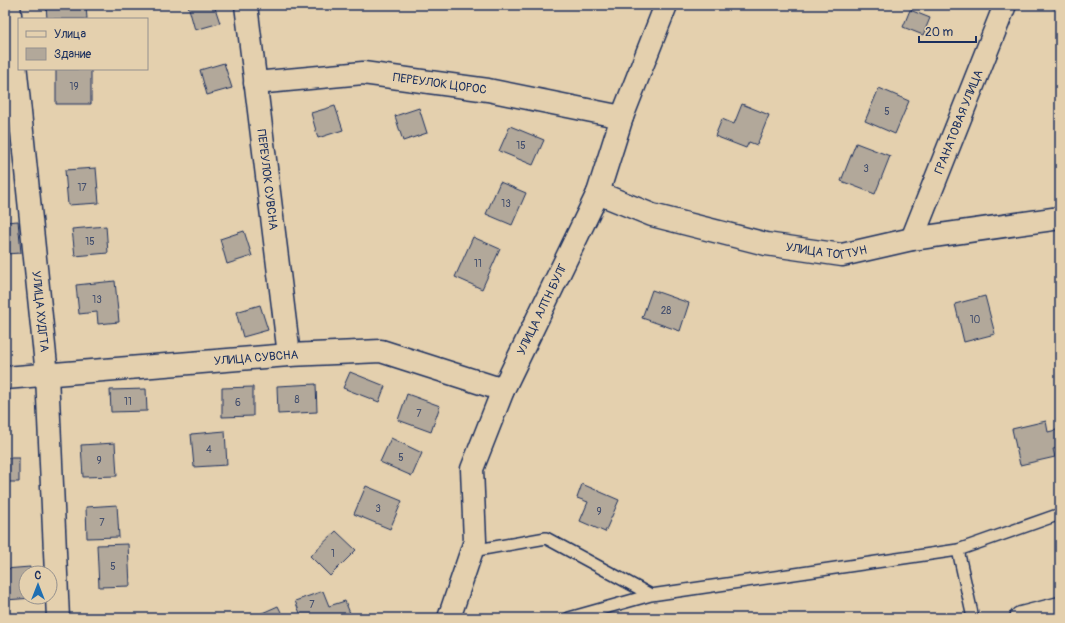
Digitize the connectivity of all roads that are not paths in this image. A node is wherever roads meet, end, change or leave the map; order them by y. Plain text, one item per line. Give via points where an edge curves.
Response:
1 (9, 5) edge
2 (246, 5) edge
3 (666, 5) edge
4 (1005, 5) edge
5 (255, 83) junction
6 (622, 117) junction
7 (598, 193) junction
8 (1060, 218) edge
9 (912, 239) junction
10 (289, 355) junction
11 (47, 374) junction
12 (5, 378) edge
13 (502, 390) junction
14 (1060, 514) edge
15 (958, 550) junction
16 (472, 551) junction
17 (651, 595) junction
18 (1060, 608) edge
19 (58, 618) edge
20 (449, 618) edge
21 (569, 618) edge
22 (973, 618) edge
23 (1021, 618) edge

1 - 11 street, УЛИЦА ХУДГТА
2 - 5 street, ПЕРЕУЛОК СУВСНА
3 - 6 street, УЛИЦА АЛТН БУЛГ
4 - 9 street, ГРАНАТОВАЯ УЛИЦА
5 - 6 street, ПЕРЕУЛОК ЦОРОС via 363,73 488,90
5 - 10 street, ПЕРЕУЛОК СУВСНА
6 - 7 street, УЛИЦА АЛТН БУЛГ
7 - 9 street, УЛИЦА ТОГТУН via 652,214 766,244 842,255
7 - 13 street, УЛИЦА АЛТН БУЛГ
8 - 9 street, УЛИЦА ТОГТУН
10 - 11 street, УЛИЦА СУВСНА
10 - 13 street, УЛИЦА СУВСНА via 381,351
11 - 12 street, УЛИЦА СУВСНА
11 - 19 street, УЛИЦА ХУДГТА
13 - 16 street, УЛИЦА АЛТН БУЛГ via 472,469 475,541
14 - 15 lane
15 - 17 lane
15 - 22 lane
16 - 17 lane via 546,538
16 - 20 street, УЛИЦА АЛТН БУЛГ
17 - 21 lane
18 - 23 street

